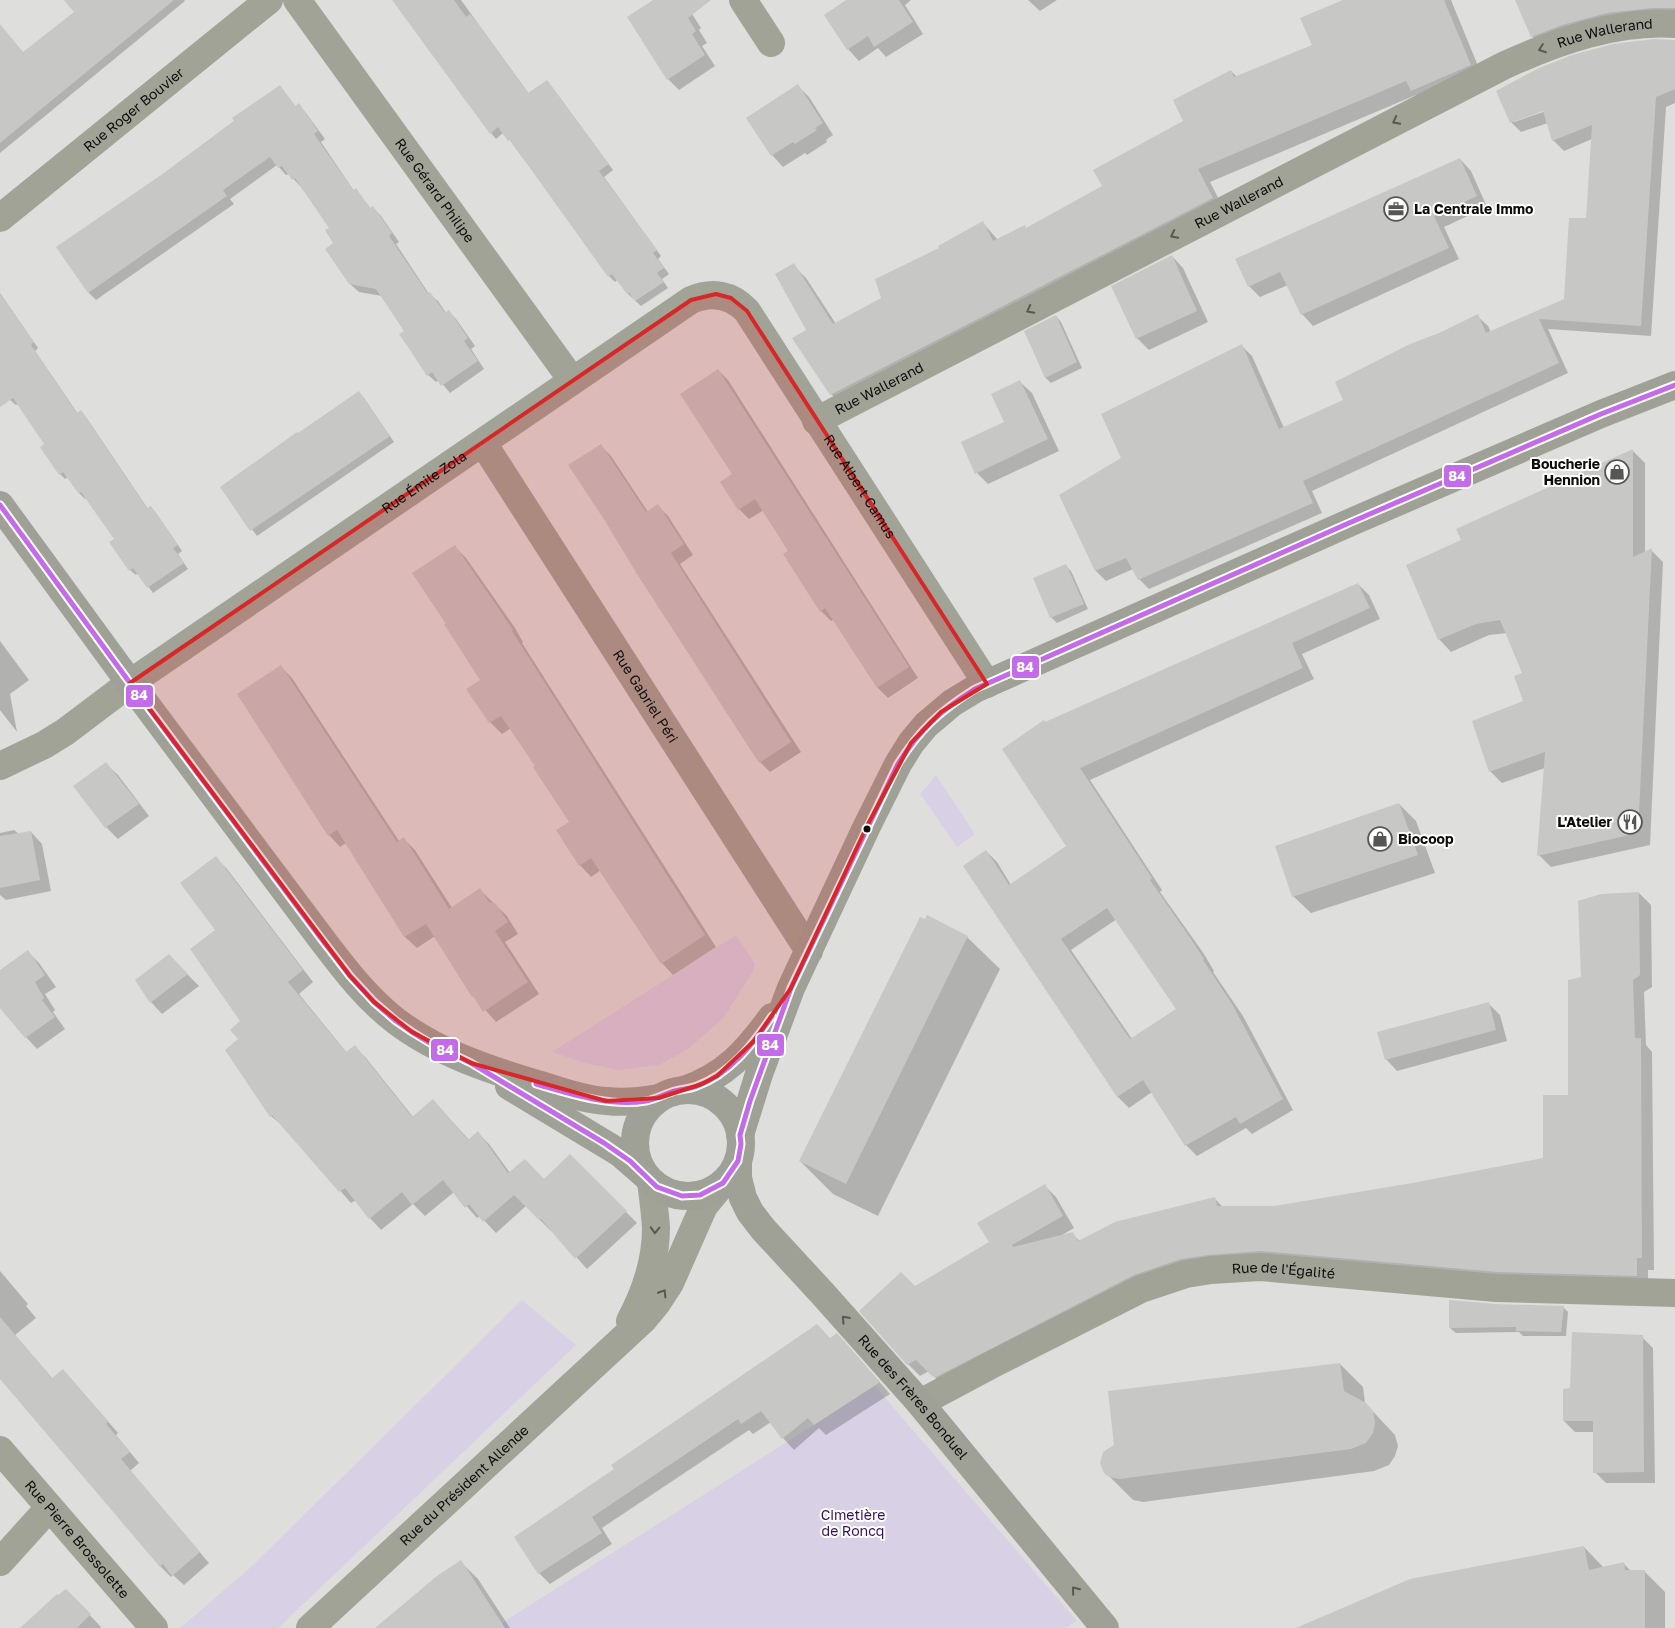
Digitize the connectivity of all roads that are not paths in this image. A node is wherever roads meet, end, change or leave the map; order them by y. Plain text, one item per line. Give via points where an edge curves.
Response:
1 (269, 0) edge
2 (297, 0) edge
3 (743, 0) edge
4 (1675, 24) edge
5 (771, 43) dead end
6 (0, 218) edge
7 (724, 296) joint
8 (572, 380) junction
9 (1675, 385) edge
10 (816, 421) junction
11 (483, 444) junction
12 (0, 506) edge
13 (130, 683) junction
14 (986, 684) junction
15 (0, 766) edge
16 (809, 951) junction
17 (791, 988) junction
18 (471, 1063) junction
19 (672, 1094) junction
20 (734, 1160) junction
21 (648, 1178) junction
22 (1675, 1293) edge
23 (618, 1342) junction
24 (920, 1403) junction
25 (0, 1450) edge
26 (49, 1508) junction
27 (0, 1562) edge
28 (154, 1628) edge
29 (310, 1628) edge
30 (1105, 1628) edge

1 - 6 street, Rue Roger Bouvier
2 - 8 street, Rue Gérard Philipe
3 - 5 street
4 -> 10 street, Rue Wallerand via 1637,24 1617,28 1548,46 1505,64
7 - 8 street, Rue Émile Zola via 708,295 691,300
7 - 10 street, Rue Albert Camus via 747,310
8 - 11 street, Rue Émile Zola
9 - 14 street via 1349,523
10 - 14 street, Rue Albert Camus
11 - 13 street, Rue Émile Zola
11 - 16 street, Rue Gabriel Péri
12 - 13 street
13 - 15 street, Rue Émile Zola via 65,732
13 - 18 street via 350,976 396,1021 430,1043
14 - 16 street via 940,712 911,743 866,826
16 - 17 street
17 - 19 street via 735,1061 702,1084
17 - 20 street via 759,1074
18 - 19 street via 562,1092 606,1102 633,1102
18 - 21 street via 612,1148
19 - 20 street via 693,1090 710,1094 724,1104 735,1118
19 - 21 street via 652,1103 641,1116 635,1133 635,1151 640,1168
20 - 21 street via 708,1192 700,1195 682,1196 665,1191
23 -> 20 street, Rue du Président Allende via 658,1303 678,1267 704,1206
24 -> 20 street, Rue des Frères Bonduel via 763,1229 743,1198
21 -> 23 street, Rue du Président Allende via 656,1229 649,1276
22 - 24 street, Rue de l'Égalité via 1496,1288 1260,1267 1211,1270 1186,1274 1142,1290
23 - 29 street, Rue du Président Allende
30 -> 24 street, Rue des Frères Bonduel
25 - 26 street, Rue Pierre Brossolette
26 - 27 street
26 - 28 street, Rue Pierre Brossolette

